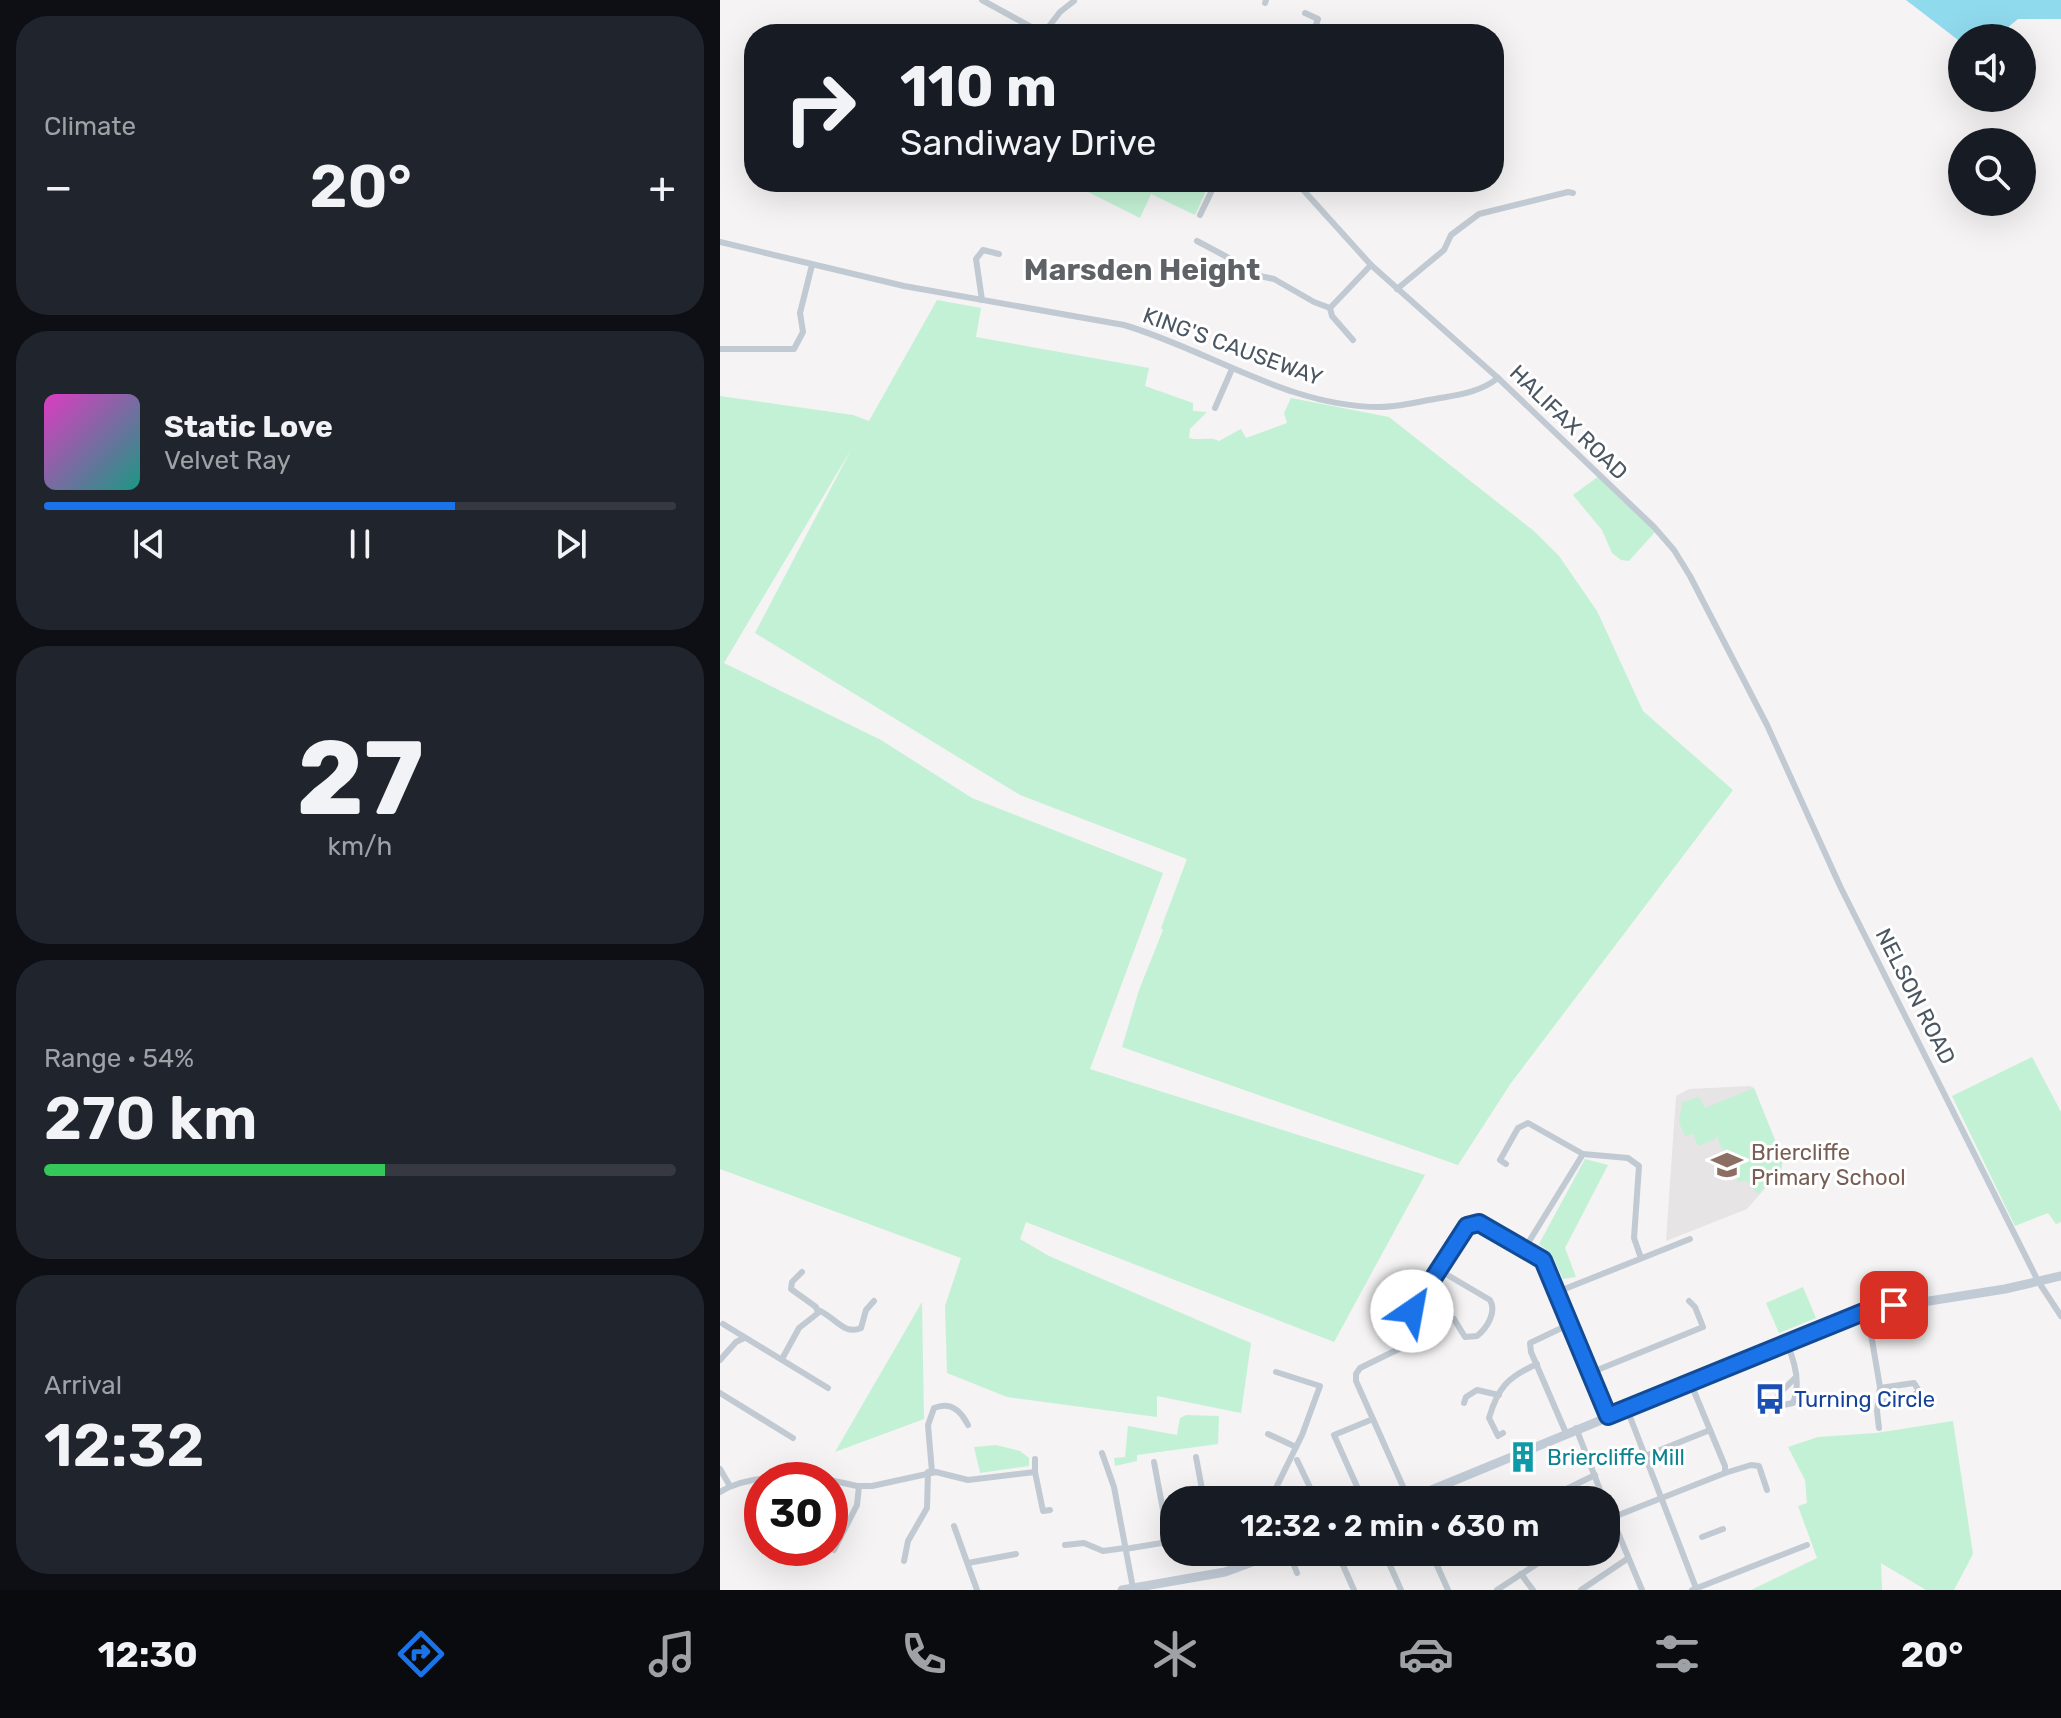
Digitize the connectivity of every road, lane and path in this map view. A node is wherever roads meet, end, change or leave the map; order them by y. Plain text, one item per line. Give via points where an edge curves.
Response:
1 (982, 0) edge
2 (1074, 1) edge
3 (1305, 13) dead end
4 (1025, 24) edge
5 (1051, 24) edge
6 (1316, 24) edge
7 (1211, 192) edge
8 (1305, 192) edge
9 (1573, 193) dead end
10 (1200, 215) dead end
11 (1197, 241) dead end
12 (720, 242) edge
13 (999, 254) dead end
14 (812, 265) junction
15 (1371, 265) junction
16 (1397, 289) junction
17 (982, 300) junction
18 (1330, 308) junction
19 (1353, 340) dead end
20 (720, 349) edge
21 (1232, 369) junction
22 (1498, 378) junction
23 (1215, 408) dead end
24 (1767, 725) joint
25 (1583, 1154) junction
26 (1500, 1160) dead end
27 (1690, 1239) dead end
28 (1525, 1248) junction
29 (1641, 1258) junction
30 (1439, 1270) junction
31 (802, 1272) dead end
32 (2061, 1276) edge
33 (2038, 1281) junction
34 (1557, 1292) junction
35 (874, 1301) dead end
36 (1689, 1301) dead end
37 (818, 1310) junction
38 (1867, 1311) junction
39 (2061, 1316) edge
40 (1454, 1319) dead end
41 (723, 1324) dead end
42 (1570, 1324) junction
43 (744, 1338) junction
44 (1787, 1344) junction
45 (782, 1359) junction
46 (720, 1360) edge
47 (1537, 1364) junction
48 (1276, 1372) dead end
49 (1590, 1373) junction
50 (1796, 1377) junction
51 (1691, 1384) junction
52 (828, 1388) dead end
53 (1880, 1388) junction
54 (720, 1393) edge
55 (1499, 1395) junction
56 (1463, 1399) dead end
57 (1878, 1402) junction
58 (1626, 1409) junction
59 (1608, 1416) junction
60 (1373, 1419) junction
61 (968, 1425) dead end
62 (1576, 1428) junction
63 (1879, 1428) dead end
64 (1710, 1430) junction
65 (1566, 1433) junction
66 (1268, 1434) dead end
67 (1498, 1436) dead end
68 (793, 1438) dead end
69 (1296, 1447) junction
70 (1102, 1453) dead end
71 (1645, 1456) junction
72 (1196, 1457) dead end
73 (1035, 1459) dead end
74 (1297, 1460) dead end
75 (1154, 1462) dead end
76 (720, 1469) edge
77 (1725, 1471) junction
78 (930, 1472) junction
79 (1035, 1472) junction
80 (1595, 1475) junction
81 (744, 1484) edge
82 (848, 1484) edge
83 (730, 1486) junction
84 (859, 1486) junction
85 (1201, 1486) edge
86 (1277, 1486) edge
87 (1309, 1486) edge
88 (1357, 1486) edge
89 (1402, 1486) edge
90 (1441, 1486) edge
91 (1573, 1486) edge
92 (1599, 1486) edge
93 (1160, 1489) edge
94 (1767, 1490) dead end
95 (720, 1492) edge
96 (1661, 1498) junction
97 (1044, 1511) dead end
98 (1620, 1513) edge
99 (848, 1520) edge
100 (954, 1526) dead end
101 (1723, 1529) dead end
102 (1702, 1537) dead end
103 (1070, 1542) dead end
104 (1620, 1543) edge
105 (1160, 1544) edge
106 (1807, 1545) dead end
107 (1125, 1549) junction
108 (1016, 1554) dead end
109 (1627, 1559) junction
110 (904, 1561) dead end
111 (968, 1563) junction
112 (1240, 1566) edge
113 (1294, 1566) edge
114 (1343, 1566) edge
115 (1390, 1566) edge
116 (1437, 1566) edge
117 (1533, 1566) edge
118 (1297, 1573) dead end
119 (1521, 1574) junction
120 (1174, 1586) edge
121 (1133, 1588) edge
122 (1694, 1589) edge
123 (977, 1590) edge
124 (1122, 1590) edge
125 (1354, 1590) edge
126 (1401, 1590) edge
127 (1448, 1590) edge
128 (1497, 1590) edge
129 (1533, 1590) edge
130 (1581, 1590) edge
131 (1642, 1590) edge

1 - 4 street
2 - 5 street
3 - 6 street via 1318,19
7 - 10 street
8 - 15 street, HALIFAX ROAD
9 - 16 street via 1479,214
11 - 18 street via 1246,273 1274,279
12 - 14 street, KING'S CAUSEWAY
13 - 17 street via 983,250 976,259
14 - 17 street, KING'S CAUSEWAY
14 - 20 street via 800,313 803,332 794,349
15 - 16 street, HALIFAX ROAD
15 - 18 street
16 - 22 street, HALIFAX ROAD
17 - 21 street, KING'S CAUSEWAY via 1124,325
18 - 19 street
21 - 22 street, KING'S CAUSEWAY via 1306,395 1382,407 1468,393
21 - 23 street
22 - 24 street, HALIFAX ROAD via 1674,550
24 - 33 street, NELSON ROAD via 1840,886
25 - 26 street via 1528,1123 1518,1128
25 - 28 street
25 - 29 street via 1628,1158 1639,1166 1634,1231
27 - 29 street
28 - 30 street via 1474,1223
28 - 34 street via 1543,1260
29 - 34 street
30 - 40 street via 1493,1305 1477,1336 1465,1337
30 - 60 street via 1410,1315 1409,1344 1358,1370 1356,1381
31 - 37 street via 791,1289
32 - 33 street
33 - 38 street
33 - 39 street, NELSON ROAD
34 - 42 street
35 - 37 street via 861,1328 854,1331
36 - 49 street via 1703,1327
37 - 45 street via 794,1334
38 - 44 street
38 - 53 street
41 - 43 street
42 - 47 street via 1532,1341
42 - 49 street
43 - 45 street
43 - 46 street
44 - 50 street
44 - 51 street
45 - 52 street
47 - 55 street via 1513,1375
47 - 65 street
48 - 69 street via 1320,1386
49 - 59 street
50 - 50 street via 1795,1399 1783,1405 1778,1395
51 - 58 street
51 - 64 street
53 - 57 street
53 - 57 street via 1914,1383 1919,1391 1910,1398
54 - 68 street
55 - 56 street via 1477,1390
55 - 67 street via 1489,1418
57 - 63 street
58 - 59 street
58 - 71 street
59 - 62 street
60 - 88 street via 1334,1435
60 - 89 street
61 - 78 street via 963,1414 949,1406 933,1410 928,1425
62 - 65 street
62 - 80 street
64 - 71 street
64 - 77 street
65 - 90 street
66 - 69 street
69 - 86 street
70 - 107 street
71 - 96 street
72 - 85 street
73 - 79 street
74 - 87 street
75 - 93 street
76 - 83 street
77 - 94 street via 1759,1466
77 - 96 street
78 - 79 street via 968,1480
78 - 84 street
78 - 110 street via 927,1508
79 - 97 street
80 - 91 street
80 - 92 street
81 - 83 street
82 - 84 street
83 - 95 street
84 - 99 street
96 - 98 street
96 - 122 street
100 - 111 street
101 - 102 street
103 - 107 street via 1103,1551
104 - 109 street
105 - 107 street
106 - 122 street
107 - 121 street
108 - 111 street
109 - 130 street
109 - 131 street
111 - 123 street
112 - 120 street
113 - 118 street
114 - 125 street
115 - 126 street
116 - 127 street
117 - 119 street
119 - 128 street
119 - 129 street
120 - 121 street
121 - 124 street

